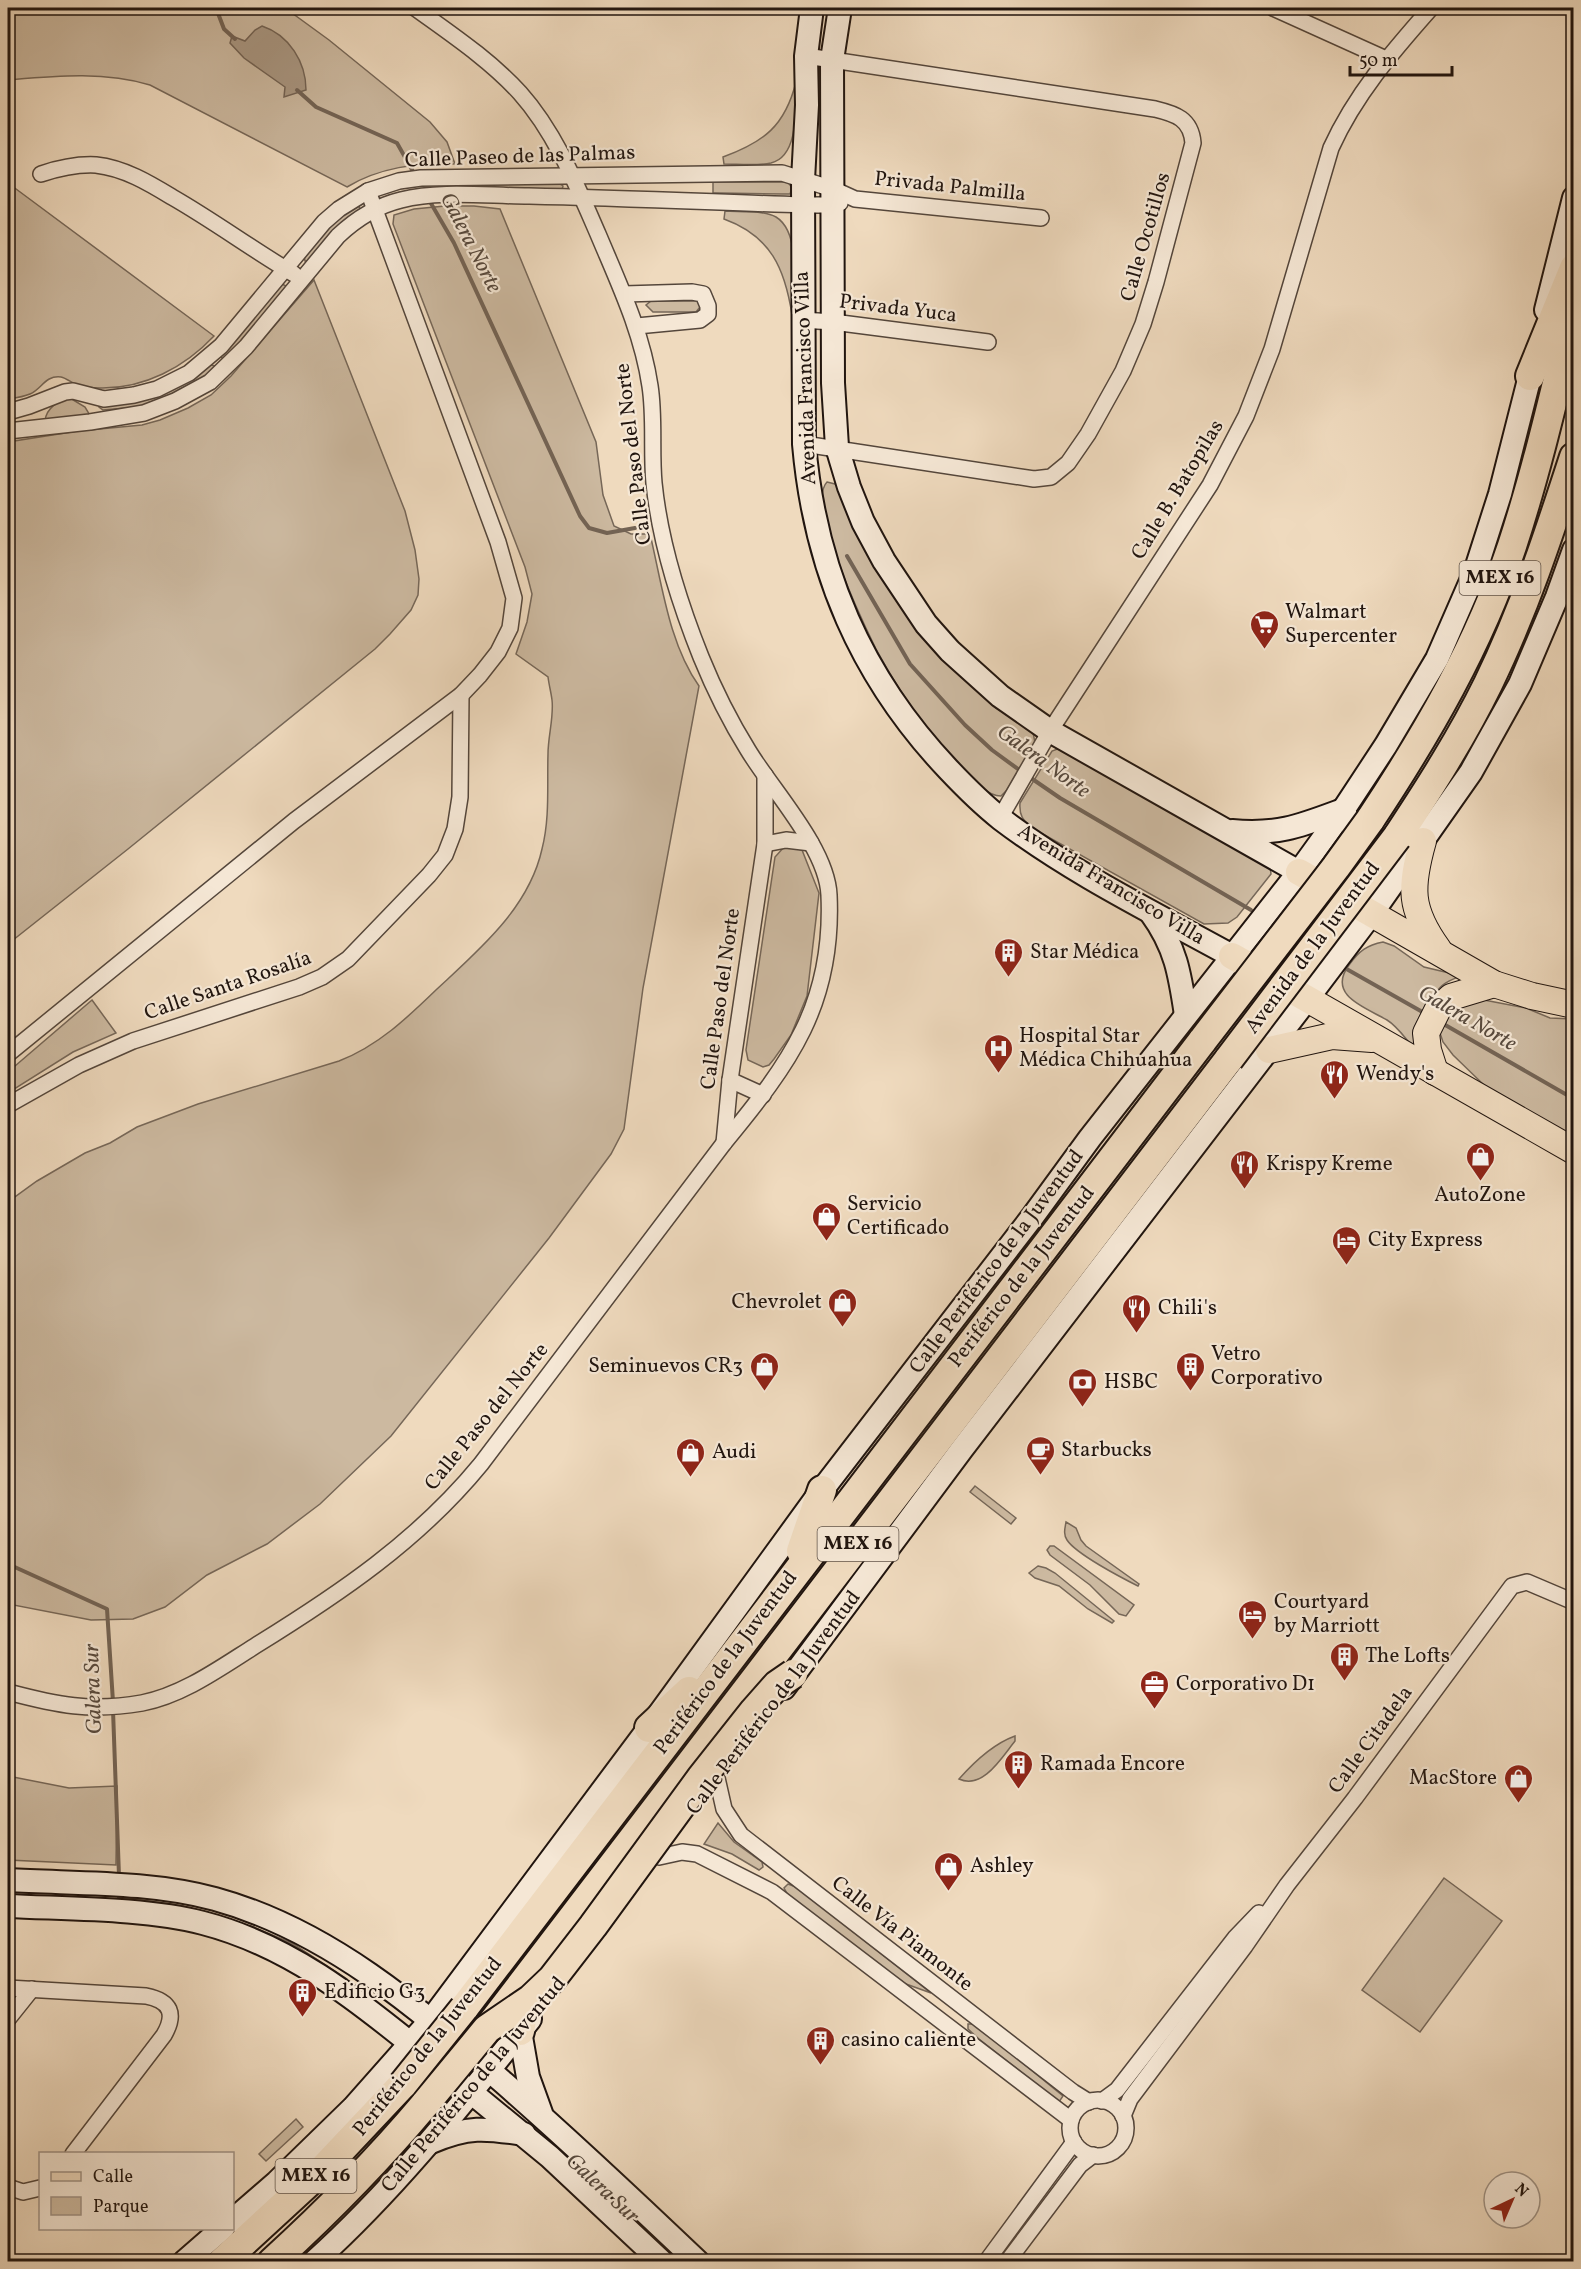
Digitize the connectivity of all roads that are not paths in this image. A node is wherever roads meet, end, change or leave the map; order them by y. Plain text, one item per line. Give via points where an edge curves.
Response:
1 (414, 8) edge
2 (812, 8) edge
3 (840, 8) edge
4 (1273, 8) edge
5 (1431, 8) edge
6 (806, 56) junction
7 (1386, 58) junction
8 (832, 60) junction
9 (41, 174) dead end
10 (572, 176) junction
11 (803, 180) junction
12 (368, 191) junction
13 (582, 197) junction
14 (833, 197) junction
15 (1574, 198) edge
16 (803, 205) junction
17 (376, 208) junction
18 (1041, 218) dead end
19 (1574, 267) edge
20 (285, 269) junction
21 (302, 279) junction
22 (624, 294) junction
23 (1574, 314) edge
24 (802, 320) junction
25 (833, 322) junction
26 (637, 326) junction
27 (988, 342) dead end
28 (1530, 376) junction
29 (8, 412) edge
30 (8, 431) edge
31 (804, 444) junction
32 (837, 447) junction
33 (1574, 457) edge
34 (1574, 550) edge
35 (460, 695) junction
36 (1050, 731) junction
37 (765, 776) junction
38 (1343, 810) junction
39 (1000, 818) junction
40 (1225, 831) junction
41 (811, 843) junction
42 (765, 844) junction
43 (1410, 846) junction
44 (1299, 872) junction
45 (1148, 909) junction
46 (1372, 913) junction
47 (1440, 951) junction
48 (1232, 956) junction
49 (1494, 984) junction
50 (1307, 999) junction
51 (1574, 1005) edge
52 (1186, 1015) junction
53 (1203, 1040) joint
54 (1378, 1040) junction
55 (1269, 1050) junction
56 (8, 1054) edge
57 (1229, 1059) joint
58 (1435, 1072) junction
59 (1138, 1077) junction
60 (730, 1080) junction
61 (764, 1095) junction
62 (8, 1105) edge
63 (1200, 1139) junction
64 (724, 1143) junction
65 (1574, 1151) edge
66 (822, 1490) junction
67 (856, 1547) junction
68 (793, 1575) junction
69 (1574, 1602) edge
70 (744, 1641) junction
71 (794, 1674) junction
72 (8, 1692) edge
73 (649, 1728) junction
74 (717, 1778) junction
75 (659, 1857) junction
76 (8, 1880) edge
77 (1287, 1885) junction
78 (8, 1906) edge
79 (8, 1988) edge
80 (32, 1989) junction
81 (8, 2019) edge
82 (431, 2020) junction
83 (487, 2029) junction
84 (520, 2031) junction
85 (410, 2043) junction
86 (490, 2070) junction
87 (472, 2093) junction
88 (1096, 2101) junction
89 (1123, 2116) junction
90 (542, 2117) junction
91 (1071, 2121) junction
92 (524, 2134) junction
93 (429, 2142) junction
94 (1074, 2142) junction
95 (75, 2152) edge
96 (1093, 2155) junction
97 (8, 2187) edge
98 (39, 2188) edge
99 (234, 2219) edge
100 (222, 2230) edge
101 (184, 2262) edge
102 (222, 2262) edge
103 (272, 2262) edge
104 (314, 2262) edge
105 (662, 2262) edge
106 (698, 2262) edge
107 (986, 2262) edge
108 (1008, 2262) edge

1 - 10 street, Calle Paso del Norte via 469,48 521,94
2 - 6 main road, Avenida Francisco Villa
3 - 8 main road, Avenida Francisco Villa
4 - 7 street
5 - 7 street, Calle B. Batopilas
6 - 8 street, Calle Ocotillos
6 - 11 main road, Avenida Francisco Villa
7 - 36 street, Calle B. Batopilas via 1344,120 1331,148 1272,349 1245,416 1210,485
8 - 14 main road, Avenida Francisco Villa
8 - 32 street, Calle Ocotillos via 1155,109 1179,116 1188,124 1193,143 1143,324 1123,371 1088,434 1058,472 1035,479
9 - 20 street via 78,165 121,171 190,208
10 - 11 street, Calle Paseo de las Palmas via 782,173
10 - 12 street, Calle Paseo de las Palmas via 421,178
10 - 13 street, Calle Paso del Norte
11 - 14 street, Calle Paseo de las Palmas
11 - 16 main road, Avenida Francisco Villa
12 - 17 street
12 - 20 street, Calle Paseo de las Palmas via 324,222
13 - 16 street, Calle Paseo de las Palmas
13 - 17 street, Calle Paseo de las Palmas via 420,197
13 - 22 street, Calle Paso del Norte
14 - 16 street, Calle Paseo de las Palmas
14 - 18 street, Privada Palmilla
14 - 25 main road, Avenida Francisco Villa
15 - 28 main road, Calle Periférico de la Juventud
16 - 24 main road, Avenida Francisco Villa
17 - 21 street, Calle Paseo de las Palmas via 338,236
17 - 35 street via 498,542 514,598 510,628 498,652
19 - 28 highway
20 - 21 street
20 - 29 street, Calle Paseo de las Palmas via 221,346 177,380 112,399 65,392
21 - 30 street, Calle Paseo de las Palmas via 223,371 176,401 124,417
22 - 26 street, Calle Paso del Norte
22 - 26 street via 693,292 703,294 706,300 708,314 700,320
23 - 53 highway, Avenida de la Juventud / MEX 16, bridge via 1524,507 1496,590 1461,668 1433,721 1370,819
24 - 25 street, Privada Yuca
24 - 31 main road, Avenida Francisco Villa
25 - 27 street, Privada Yuca
25 - 32 main road, Avenida Francisco Villa
26 - 37 street, Calle Paso del Norte via 651,390 654,482 663,540 691,632 718,695
28 - 38 main road, Calle Periférico de la Juventud via 1500,494 1467,591 1437,658
31 - 32 street, Calle Ocotillos
31 - 39 main road, Avenida Francisco Villa via 820,543 858,642 915,733
32 - 36 main road, Avenida Francisco Villa via 863,522 926,624 991,689
33 - 43 highway, MEX 16 via 1530,588 1488,685 1445,763
34 - 43 main road, Calle Periférico de la Juventud via 1516,693 1471,772
35 - 56 street via 294,821
35 - 62 street, Calle Santa Rosalía via 460,797 455,829 445,855 348,959 299,987 134,1041 79,1065
36 - 39 street, Calle B. Batopilas
36 - 40 main road, Avenida Francisco Villa
37 - 41 street
37 - 42 street, Calle Paso del Norte
38 - 40 main road via 1281,831
38 - 43 main road via 1363,838 1392,857
38 - 44 main road, Calle Periférico de la Juventud
39 - 45 main road, Avenida Francisco Villa via 1057,857
40 - 44 main road, Avenida Francisco Villa
41 - 42 street via 786,840
41 - 61 street via 825,871 829,892 827,946 820,988 800,1041
42 - 60 street, Calle Paso del Norte
43 - 46 main road, Calle Periférico de la Juventud
43 - 47 main road via 1419,918
43 - 57 highway, Avenida de la Juventud / MEX 16, bridge
44 - 46 main road, Avenida Francisco Villa
44 - 48 main road, Calle Periférico de la Juventud
45 - 48 main road, Avenida Francisco Villa
45 - 52 main road via 1174,952
46 - 47 main road, Avenida Francisco Villa
46 - 50 main road, Calle Periférico de la Juventud
47 - 49 main road, Avenida Francisco Villa
48 - 50 main road, Avenida Francisco Villa
48 - 52 main road, Calle Periférico de la Juventud
49 - 51 main road, Avenida Francisco Villa
49 - 58 main road via 1451,997 1433,1017 1426,1041
50 - 54 main road, Avenida Francisco Villa
50 - 55 main road, Calle Periférico de la Juventud
52 - 59 main road, Calle Periférico de la Juventud
53 - 68 highway, Periférico de la Juventud / MEX 16
54 - 55 main road via 1332,1036
54 - 58 main road, Avenida Francisco Villa
55 - 63 main road, Calle Periférico de la Juventud
57 - 67 highway, Periférico de la Juventud / MEX 16
58 - 65 main road, Avenida Francisco Villa
59 - 63 main road via 1150,1070 1191,1017 1206,1006 1231,1005 1251,1017 1257,1027 1254,1049 1204,1114
59 - 66 main road, Calle Periférico de la Juventud
60 - 61 street
60 - 64 street, Calle Paso del Norte
61 - 64 street
63 - 71 main road, Calle Periférico de la Juventud
64 - 72 street, Calle Paso del Norte via 466,1482 427,1523 372,1570 209,1675 164,1697 92,1708
66 - 68 highway
66 - 73 main road, Calle Periférico de la Juventud
67 - 83 highway, Periférico de la Juventud / MEX 16
67 - 84 highway via 842,1581 603,1888 535,1984
68 - 70 highway, Periférico de la Juventud / MEX 16
69 - 77 street, Calle Citadela via 1527,1582 1512,1586
70 - 73 highway
70 - 102 highway, Periférico de la Juventud / MEX 16, bridge via 404,2084 315,2177
71 - 74 main road, Calle Periférico de la Juventud
71 - 83 highway, bridge via 777,1685 754,1711 552,1979 531,2000
73 - 82 main road, Calle Periférico de la Juventud
74 - 75 main road, Calle Periférico de la Juventud
74 - 88 street, Calle Vía Piamonte via 724,1809 747,1840 1054,2078
75 - 84 main road, Calle Periférico de la Juventud
75 - 91 street, Calle Vía Piamonte via 682,1852 697,1854 772,1892
76 - 82 main road via 144,1887 215,1899 307,1935
77 - 88 street, Calle Citadela via 1235,1938 1117,2090
77 - 89 street, Calle Citadela via 1130,2099
78 - 85 main road via 177,1918 229,1931 278,1950 310,1968
79 - 80 street
80 - 81 street
80 - 95 street via 146,1996 164,2002 169,2010 170,2025 164,2035
82 - 85 main road, Calle Periférico de la Juventud
82 - 86 main road
83 - 103 highway, Periférico de la Juventud / MEX 16, bridge via 383,2154
84 - 86 main road, Calle Periférico de la Juventud
84 - 90 main road via 528,2078
85 - 87 main road
85 - 99 main road, Calle Periférico de la Juventud via 330,2131
86 - 87 main road, Calle Periférico de la Juventud
86 - 90 main road
87 - 92 main road
87 - 93 main road, Calle Periférico de la Juventud
88 - 89 street via 1118,2109
88 - 91 street via 1075,2112
89 - 96 street via 1126,2132 1119,2147 1105,2155
90 - 106 main road
91 - 94 street
92 - 93 main road via 479,2128
92 - 105 main road
93 - 104 main road, Calle Periférico de la Juventud via 367,2212
94 - 96 street
94 - 107 street
96 - 108 street via 1080,2165
97 - 98 street via 23,2192
100 - 101 main road

